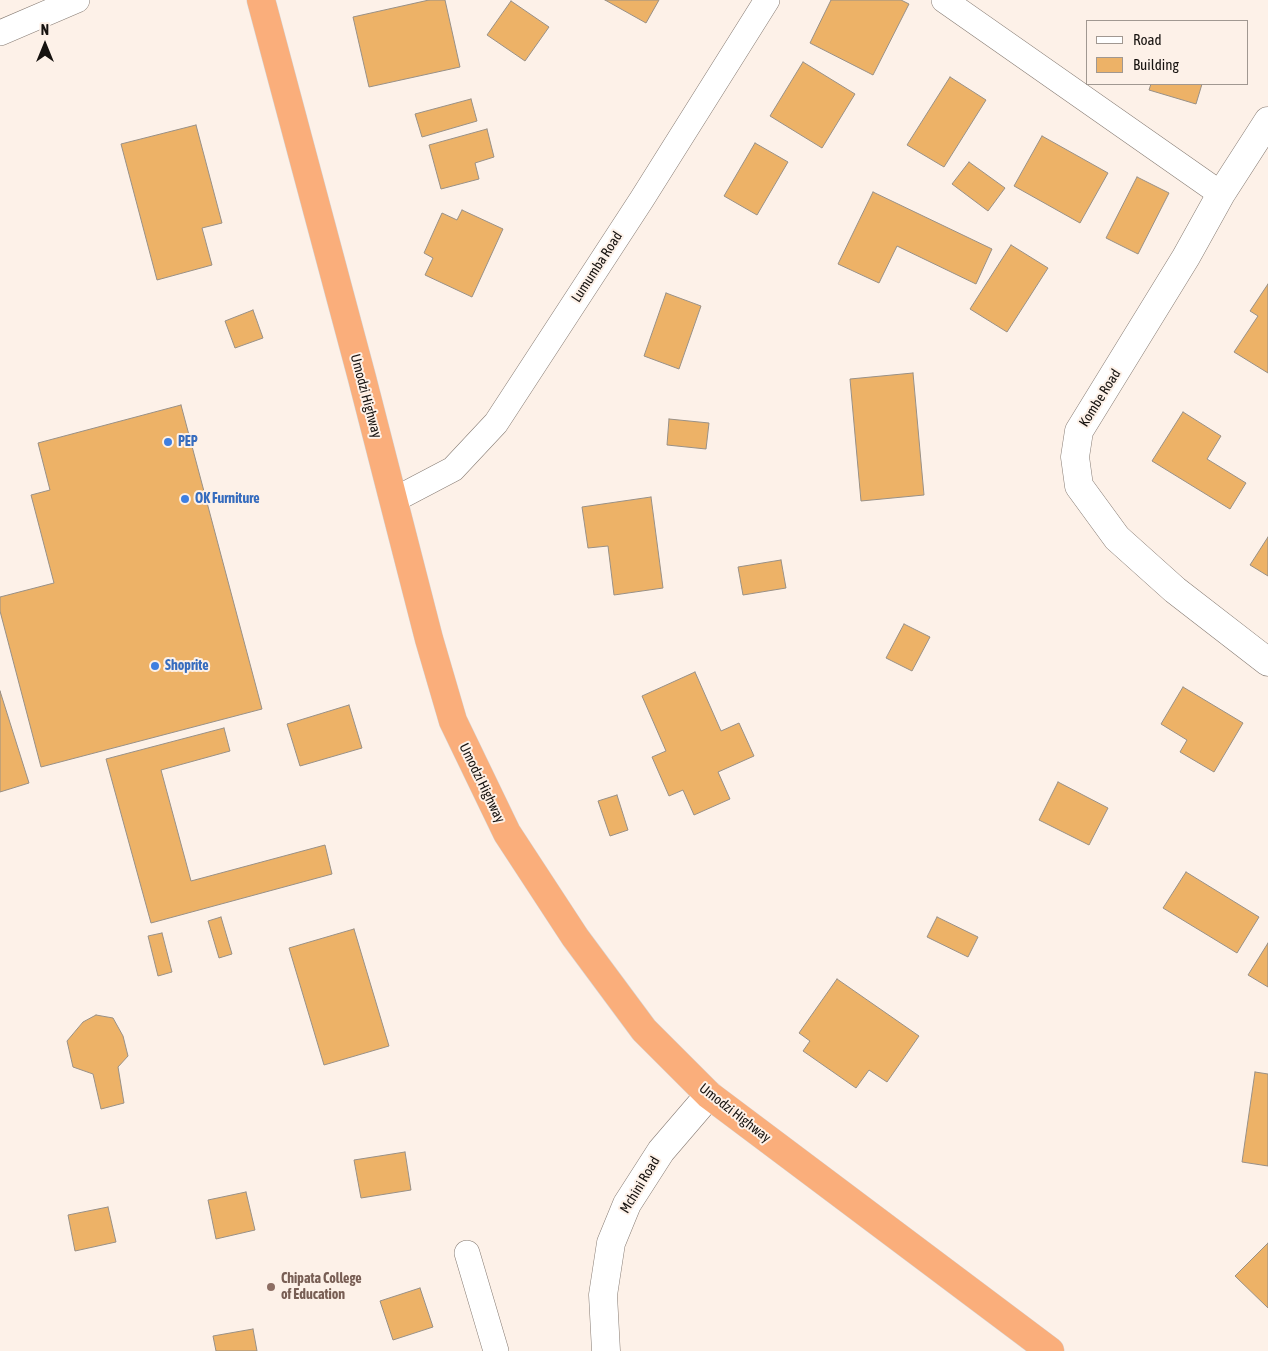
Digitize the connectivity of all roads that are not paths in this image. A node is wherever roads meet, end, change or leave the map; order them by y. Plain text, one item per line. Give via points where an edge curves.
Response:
1 (77, 0) edge
2 (261, 0) edge
3 (767, 0) edge
4 (944, 0) edge
5 (0, 33) edge
6 (1268, 121) edge
7 (1221, 194) junction
8 (394, 500) junction
9 (1268, 662) edge
10 (709, 1095) junction
11 (467, 1253) dead end
12 (496, 1351) edge
13 (606, 1351) edge
14 (1050, 1351) edge

1 - 5 street
2 - 8 highway, Umodzi Highway
3 - 8 street, Lumumba Road via 496,423 453,470
4 - 7 street
6 - 7 street, Kombe Road
7 - 9 street, Kombe Road via 1079,431 1075,457 1079,486 1117,538 1175,590
8 - 10 highway, Umodzi Highway via 428,639 453,721 507,833 575,937 644,1030
10 - 13 street, Mchini Road via 661,1150 626,1204 610,1242 603,1295
10 - 14 highway, Umodzi Highway
11 - 12 street

